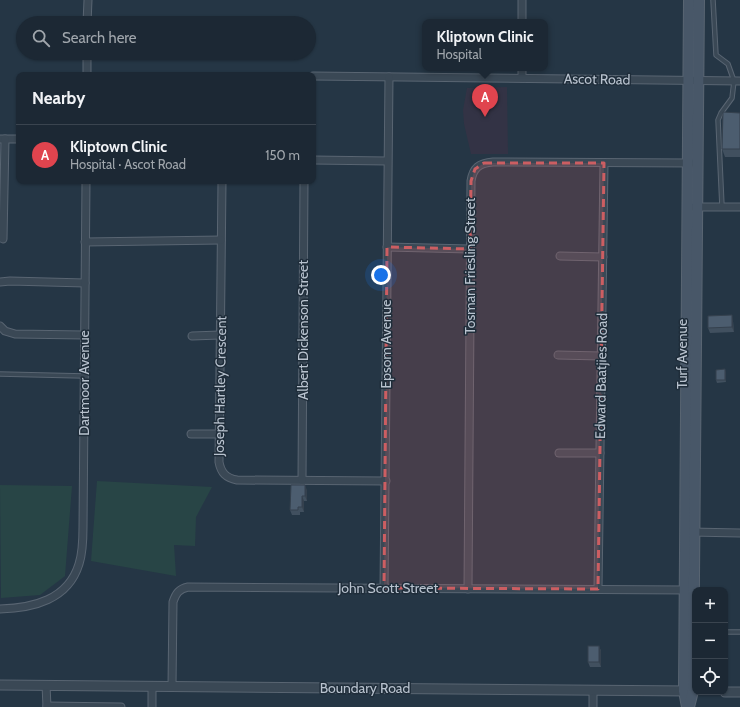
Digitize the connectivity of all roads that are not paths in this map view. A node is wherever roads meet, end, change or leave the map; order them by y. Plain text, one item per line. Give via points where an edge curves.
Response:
1 (88, 0) edge
2 (522, 0) edge
3 (689, 0) edge
4 (699, 0) edge
5 (713, 0) edge
6 (87, 16) edge
7 (522, 19) edge
8 (87, 60) edge
9 (522, 71) edge
10 (87, 72) edge
11 (316, 76) edge
12 (388, 77) junction
13 (522, 78) junction
14 (693, 80) junction
15 (737, 81) edge
16 (2, 139) edge
17 (16, 139) edge
18 (316, 160) edge
19 (387, 161) junction
20 (604, 163) junction
21 (693, 163) junction
22 (86, 184) edge
23 (222, 184) edge
24 (304, 184) edge
25 (692, 207) junction
26 (722, 207) junction
27 (740, 207) edge
28 (3, 239) dead end
29 (221, 240) junction
30 (85, 242) junction
31 (387, 247) junction
32 (470, 249) junction
33 (560, 256) dead end
34 (603, 257) junction
35 (0, 282) edge
36 (85, 283) junction
37 (0, 326) edge
38 (84, 335) junction
39 (220, 335) junction
40 (192, 336) dead end
41 (558, 355) dead end
42 (601, 356) junction
43 (0, 374) edge
44 (84, 376) junction
45 (191, 434) dead end
46 (219, 434) junction
47 (559, 453) dead end
48 (600, 453) junction
49 (302, 480) junction
50 (386, 481) junction
51 (690, 532) junction
52 (740, 533) edge
53 (384, 588) junction
54 (468, 588) junction
55 (598, 589) junction
56 (689, 590) junction
57 (0, 609) edge
58 (693, 623) edge
59 (728, 632) edge
60 (740, 632) edge
61 (693, 659) edge
62 (0, 685) edge
63 (46, 685) junction
64 (152, 686) junction
65 (172, 686) junction
66 (593, 690) junction
67 (691, 691) edge
68 (728, 692) edge
69 (740, 692) edge
70 (47, 707) edge
71 (121, 707) edge
72 (152, 707) edge
73 (593, 707) edge
74 (688, 707) edge

1 - 6 street
2 - 7 street
3 - 14 main road, Turf Avenue
4 - 14 main road, Turf Avenue
5 - 15 lane via 716,55 728,64
8 - 10 street
9 - 13 street
11 - 12 street, Ascot Road
12 - 13 street, Ascot Road
12 - 19 street, Epsom Avenue
13 - 14 street, Ascot Road
14 - 15 street, Ascot Road
14 - 21 main road, Turf Avenue
15 - 26 lane via 732,98 718,120
16 - 17 street
16 - 28 street
18 - 19 street
19 - 31 street, Epsom Avenue
20 - 21 street, Tosman Friesling Street
20 - 32 street, Tosman Friesling Street via 492,162 479,165 472,174 471,181
20 - 34 street, Edward Baatjies Road
21 - 25 main road, Turf Avenue
22 - 30 street, Dartmoor Avenue
23 - 29 street, Joseph Hartley Crescent
24 - 49 street, Albert Dickenson Street
25 - 26 street
25 - 51 main road, Turf Avenue
26 - 27 street
29 - 30 street
29 - 39 street, Joseph Hartley Crescent
30 - 36 street, Dartmoor Avenue
31 - 32 street
31 - 50 street, Epsom Avenue
32 - 54 street, Tosman Friesling Street
33 - 34 street
34 - 42 street, Edward Baatjies Road
35 - 36 street
36 - 38 street, Dartmoor Avenue
37 - 38 street via 5,331 15,334
38 - 44 street, Dartmoor Avenue
39 - 40 street
39 - 46 street, Joseph Hartley Crescent
41 - 42 street
42 - 48 street, Edward Baatjies Road
43 - 44 lane
44 - 57 street, Dartmoor Avenue via 82,543 79,565 69,583 54,597 22,608
45 - 46 street
46 - 49 street, Joseph Hartley Crescent via 219,462 228,478
47 - 48 street
48 - 55 street, Edward Baatjies Road
49 - 50 street, Joseph Hartley Crescent
50 - 53 street, Epsom Avenue
51 - 52 street
51 - 56 main road, Turf Avenue
53 - 54 street, John Scott Street
53 - 65 street, John Scott Street via 198,586 182,589 173,602
54 - 55 street, John Scott Street
55 - 56 street, John Scott Street
56 - 58 main road, Turf Avenue
56 - 67 main road, Turf Avenue
59 - 60 lane
61 - 67 main road, Turf Avenue
62 - 63 street, Boundary Road
63 - 64 street, Boundary Road
63 - 70 street
64 - 65 street, Boundary Road
64 - 72 street
65 - 66 street, Boundary Road
66 - 67 street, Boundary Road
66 - 73 street
67 - 74 main road, Turf Avenue
68 - 69 street
70 - 71 street

